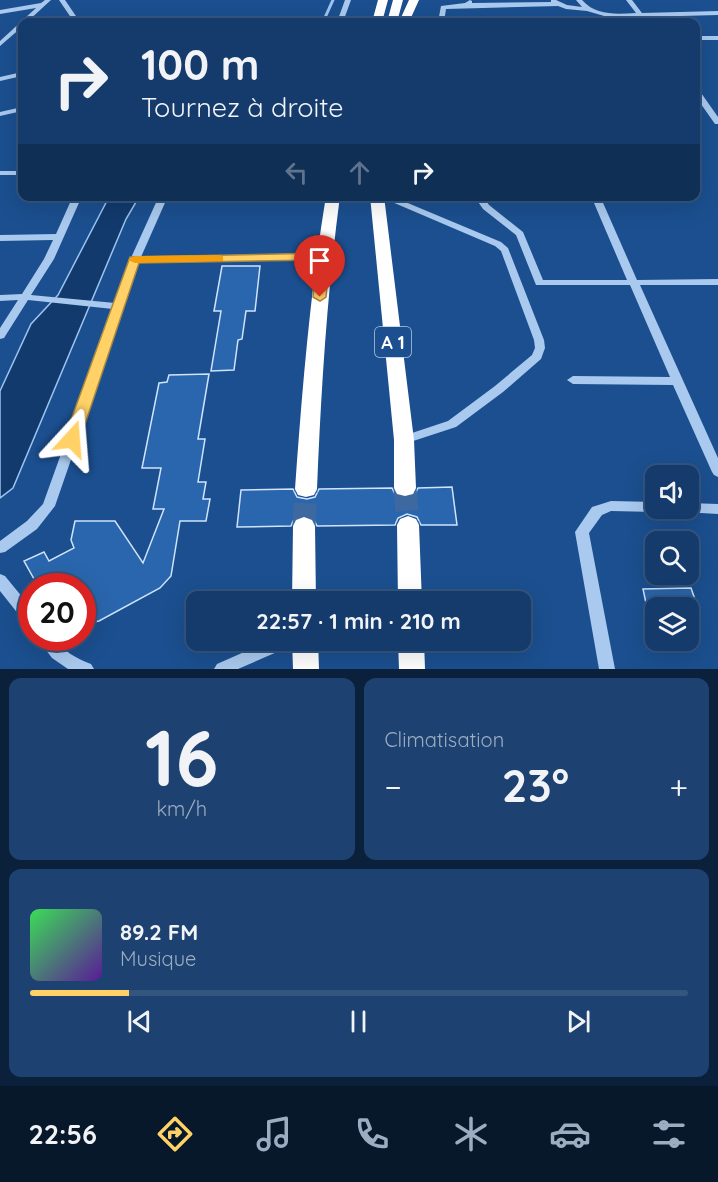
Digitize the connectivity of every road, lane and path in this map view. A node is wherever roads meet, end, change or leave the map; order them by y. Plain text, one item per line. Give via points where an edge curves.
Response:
1 (63, 0) edge
2 (348, 0) edge
3 (383, 0) edge
4 (398, 0) edge
5 (414, 0) edge
6 (550, 0) edge
7 (579, 0) edge
8 (629, 0) edge
9 (468, 2) edge
10 (45, 3) edge
11 (557, 4) junction
12 (587, 9) junction
13 (0, 12) edge
14 (718, 13) edge
15 (639, 14) junction
16 (28, 18) edge
17 (74, 18) edge
18 (341, 18) edge
19 (377, 18) edge
20 (393, 18) edge
21 (406, 18) edge
22 (442, 18) edge
23 (642, 18) edge
24 (18, 29) edge
25 (14, 33) junction
26 (0, 35) edge
27 (700, 38) edge
28 (718, 38) edge
29 (0, 44) edge
30 (18, 75) edge
31 (0, 79) edge
32 (700, 97) edge
33 (18, 110) edge
34 (0, 114) edge
35 (718, 122) edge
36 (0, 173) edge
37 (18, 173) edge
38 (76, 201) edge
39 (162, 201) edge
40 (332, 201) edge
41 (378, 201) edge
42 (394, 201) edge
43 (482, 201) edge
44 (597, 201) edge
45 (59, 237) junction
46 (0, 238) edge
47 (324, 256) junction
48 (135, 260) junction
49 (633, 282) junction
50 (718, 282) edge
51 (26, 297) junction
52 (0, 298) edge
53 (118, 306) junction
54 (0, 336) edge
55 (573, 380) dead end
56 (678, 381) junction
57 (404, 440) junction
58 (718, 472) edge
59 (405, 488) tunnel mouth
60 (306, 489) tunnel mouth
61 (645, 507) edge
62 (699, 508) edge
63 (718, 509) edge
64 (408, 525) tunnel mouth
65 (304, 526) tunnel mouth
66 (0, 548) edge
67 (0, 580) edge
68 (304, 591) edge
69 (410, 591) edge
70 (18, 603) edge
71 (54, 651) edge
72 (263, 651) edge
73 (305, 651) edge
74 (411, 651) edge
75 (86, 669) edge
76 (222, 669) edge
77 (306, 669) edge
78 (412, 669) edge
79 (607, 669) edge

1 - 17 street
2 - 18 street
3 - 19 highway
4 - 20 highway
5 - 21 highway
6 - 11 street
7 - 12 street
8 - 15 street
9 - 11 street
9 - 22 street via 443,7
10 - 13 street
10 - 16 street
11 - 12 street
12 - 15 street via 611,16
14 - 15 street
15 - 23 street
24 - 25 street
25 - 26 street
25 - 29 street
27 - 28 street
30 - 31 street
32 - 35 street
33 - 34 street
36 - 37 street
38 - 45 street
39 - 48 street
40 - 47 highway
41 - 57 highway, A 1
42 - 57 street via 505,250 540,340 537,357 452,424
43 - 49 street via 520,234 539,283
44 - 49 street
45 - 46 street
45 - 51 street
47 - 48 street
47 - 60 highway
48 - 53 street
49 - 50 street
49 - 56 street
51 - 52 street
51 - 53 street
51 - 54 street
53 - 66 street via 49,506 32,525
55 - 56 street
56 - 58 street
57 - 59 highway, A 1
61 - 79 street via 611,506 597,511 582,532
62 - 63 street
64 - 69 highway
65 - 68 highway
67 - 70 street
71 - 75 street via 71,665
72 - 76 street
73 - 77 highway
74 - 78 highway

